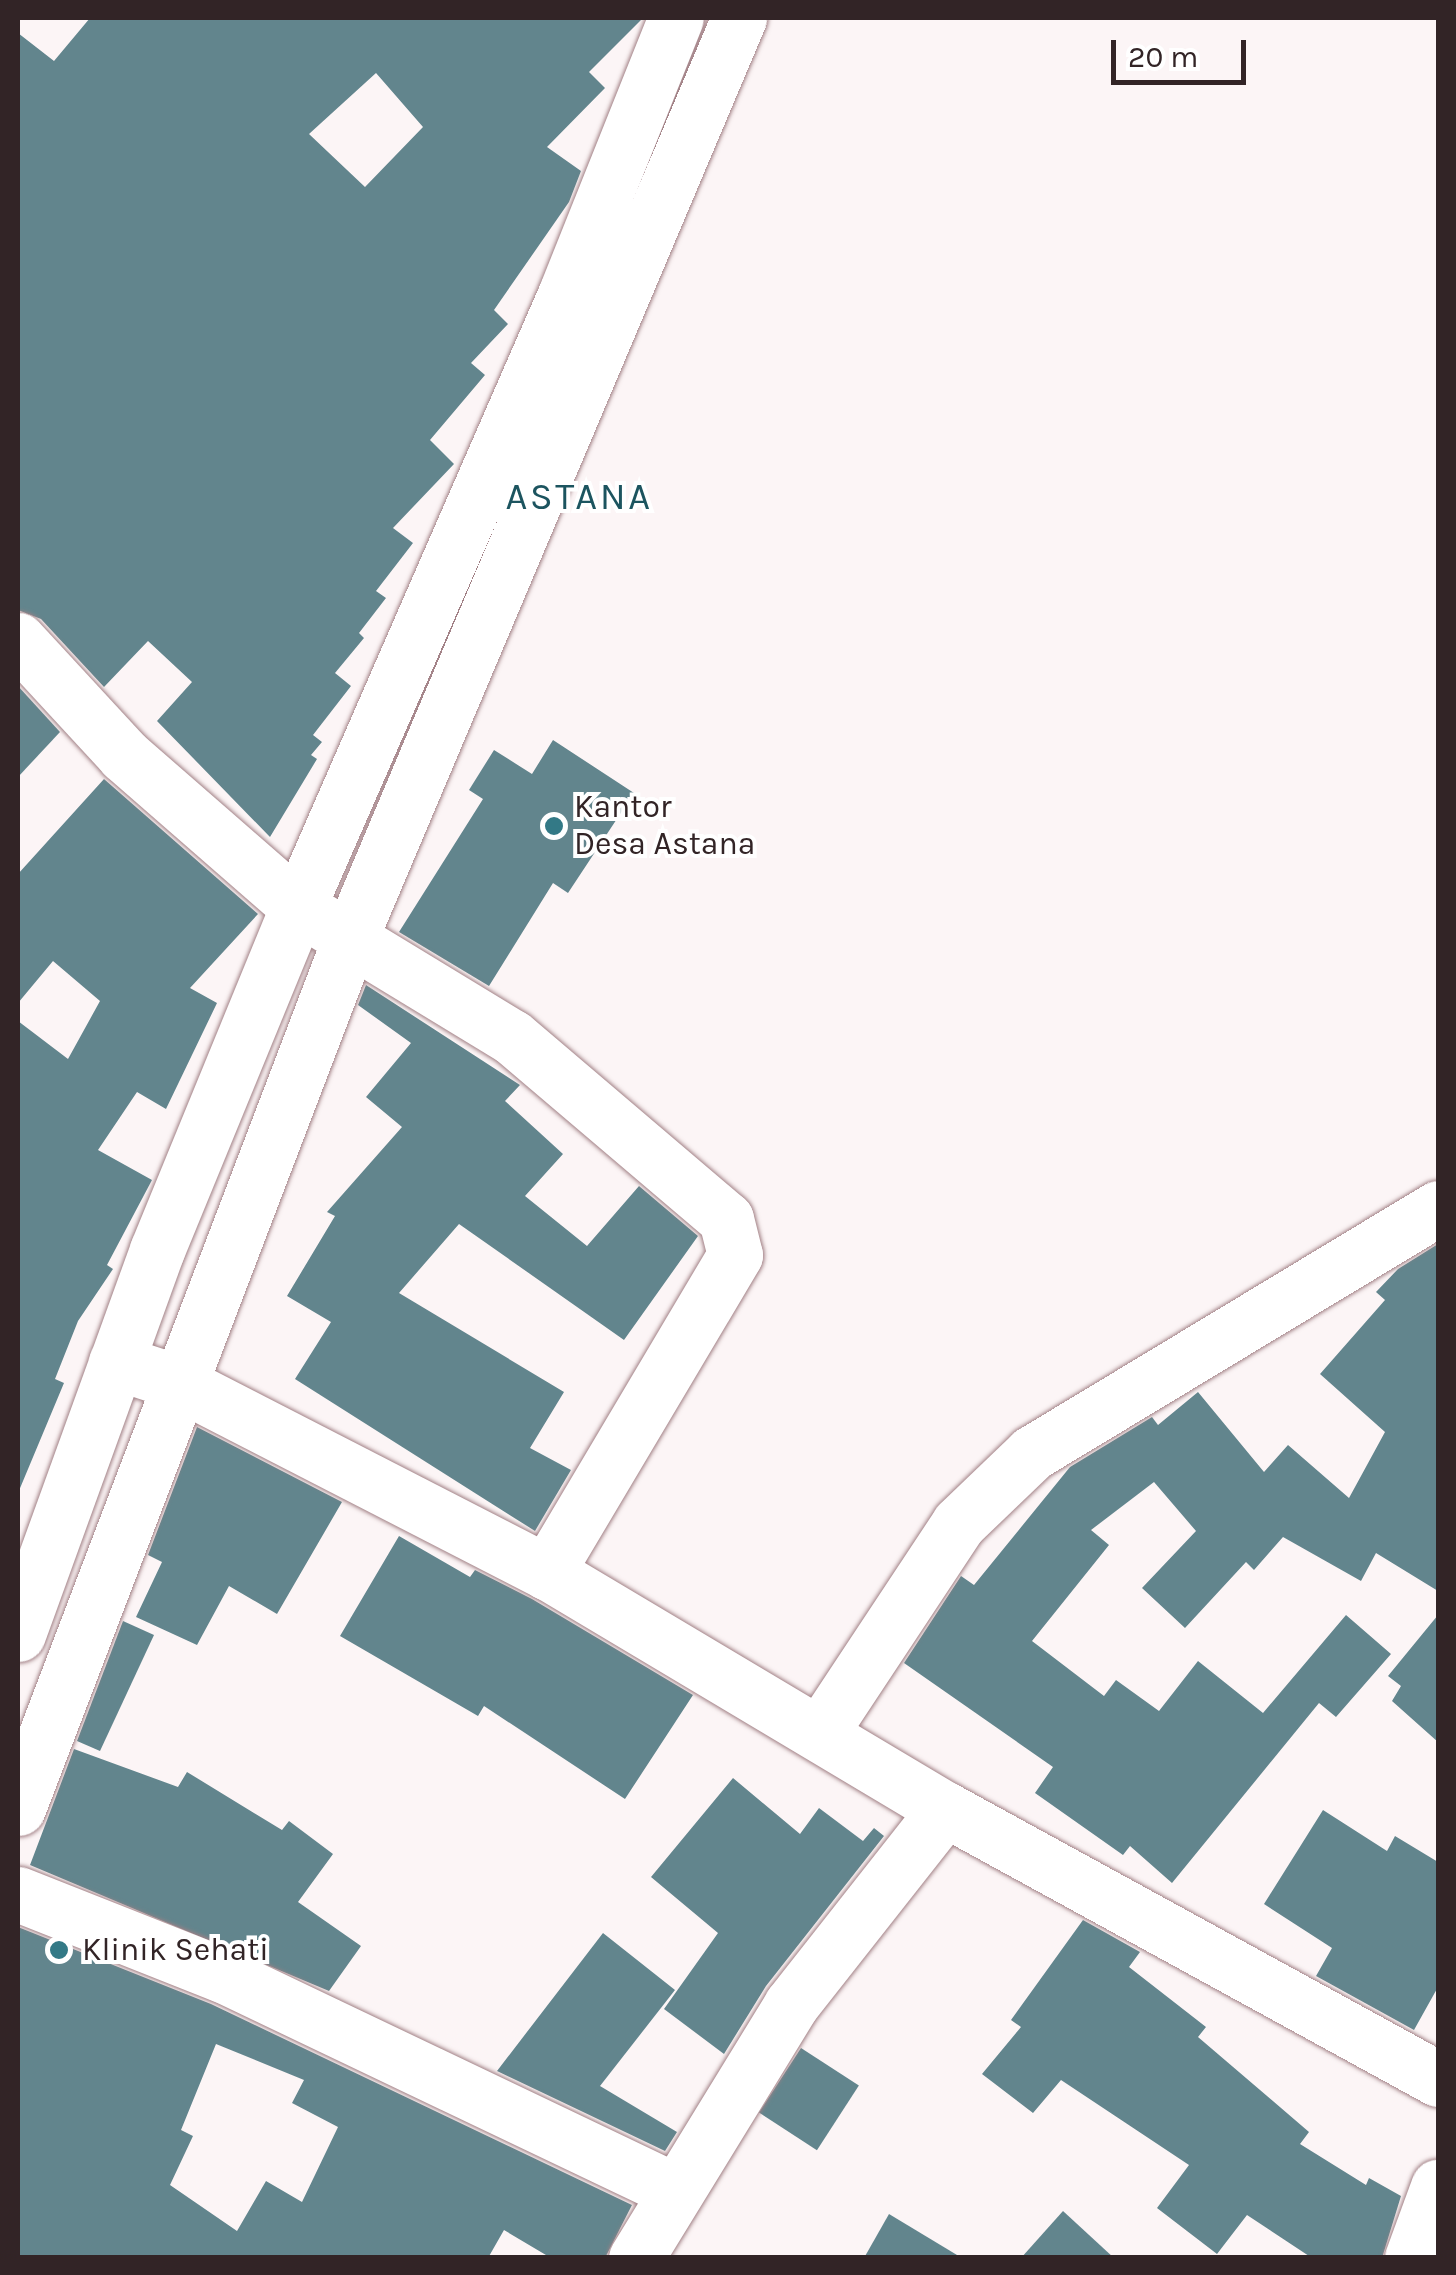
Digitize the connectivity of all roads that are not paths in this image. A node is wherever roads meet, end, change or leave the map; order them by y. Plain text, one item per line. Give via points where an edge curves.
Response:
1 (676, 18) edge
2 (739, 18) edge
3 (587, 305) junction
4 (18, 640) edge
5 (298, 906) junction
6 (351, 936) junction
7 (1438, 1208) edge
8 (116, 1362) junction
9 (178, 1382) junction
10 (546, 1572) junction
11 (18, 1634) edge
12 (822, 1730) junction
13 (18, 1808) edge
14 (945, 1809) junction
15 (18, 1894) edge
16 (1438, 2080) edge
17 (1438, 2187) edge
18 (674, 2190) junction
19 (636, 2258) edge
20 (1412, 2258) edge

1 - 3 main road
2 - 3 main road via 672,183
3 - 5 main road
3 - 6 main road
4 - 5 main road via 124,755
5 - 6 main road
5 - 8 main road
6 - 9 main road
6 - 10 main road via 512,1037 714,1206 733,1233 735,1255
7 - 12 main road via 1032,1453 958,1523
8 - 9 main road
8 - 11 main road
9 - 10 main road
9 - 13 main road
10 - 12 main road
12 - 14 main road
14 - 16 main road
14 - 18 main road via 791,2005
15 - 18 main road via 223,1975
17 - 20 main road
18 - 19 main road

